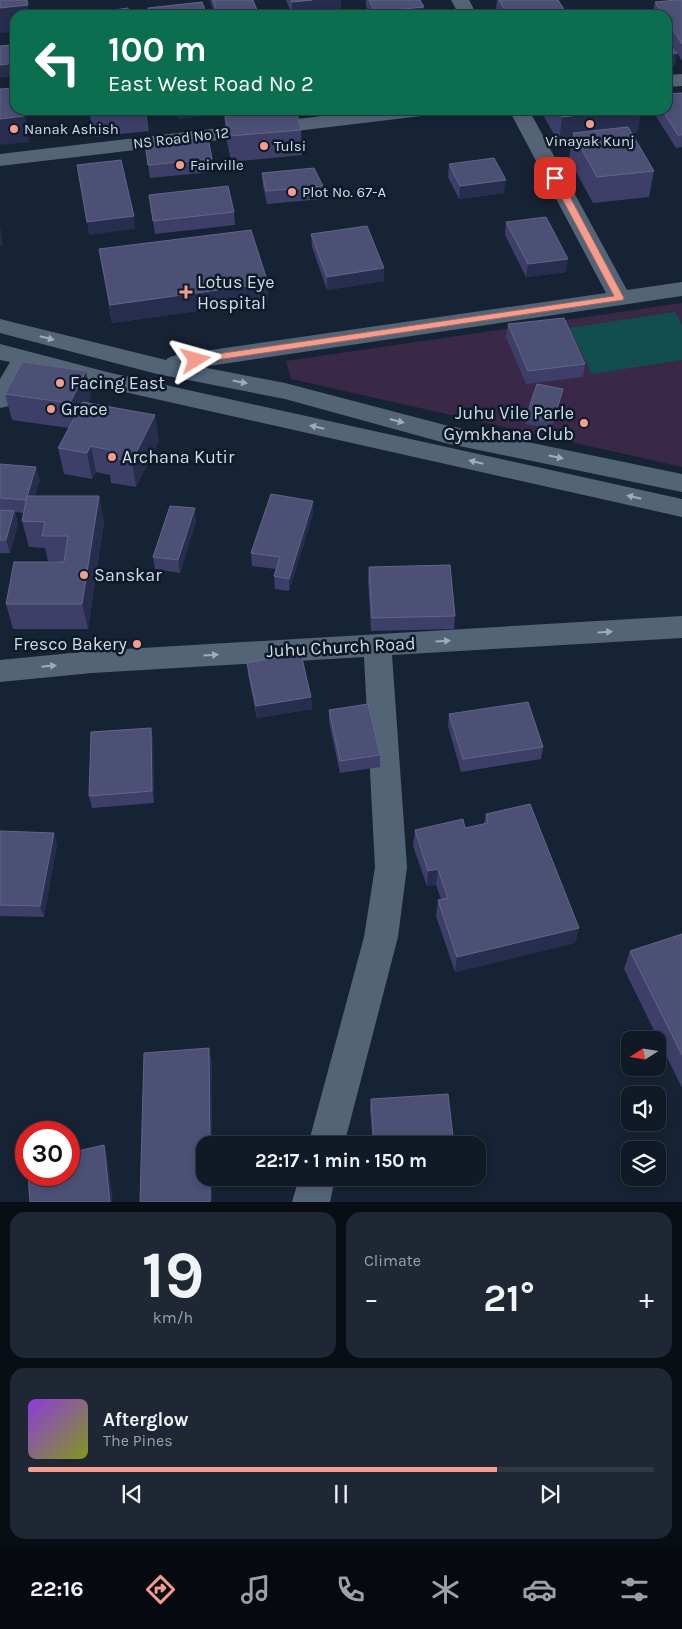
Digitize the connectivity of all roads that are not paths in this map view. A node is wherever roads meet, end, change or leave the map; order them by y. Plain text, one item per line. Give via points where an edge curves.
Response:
1 (380, 115) edge
2 (522, 115) edge
3 (0, 160) edge
4 (682, 289) edge
5 (620, 298) junction
6 (0, 326) edge
7 (0, 352) edge
8 (24, 358) junction
9 (157, 366) junction
10 (0, 400) edge
11 (682, 483) edge
12 (682, 508) edge
13 (682, 627) edge
14 (377, 645) junction
15 (0, 671) edge
16 (328, 1136) edge
17 (315, 1186) edge
18 (311, 1202) edge

1 - 3 street, NS Road No 12
2 - 5 street
4 - 5 street
5 - 9 street
6 -> 9 street
7 - 8 street
8 - 10 street
12 -> 8 street via 112,381
9 -> 11 street via 285,391 445,434
14 -> 13 street, Juhu Church Road
15 -> 14 street, Juhu Church Road via 92,662
14 - 16 street via 391,867 381,937
17 - 18 street

